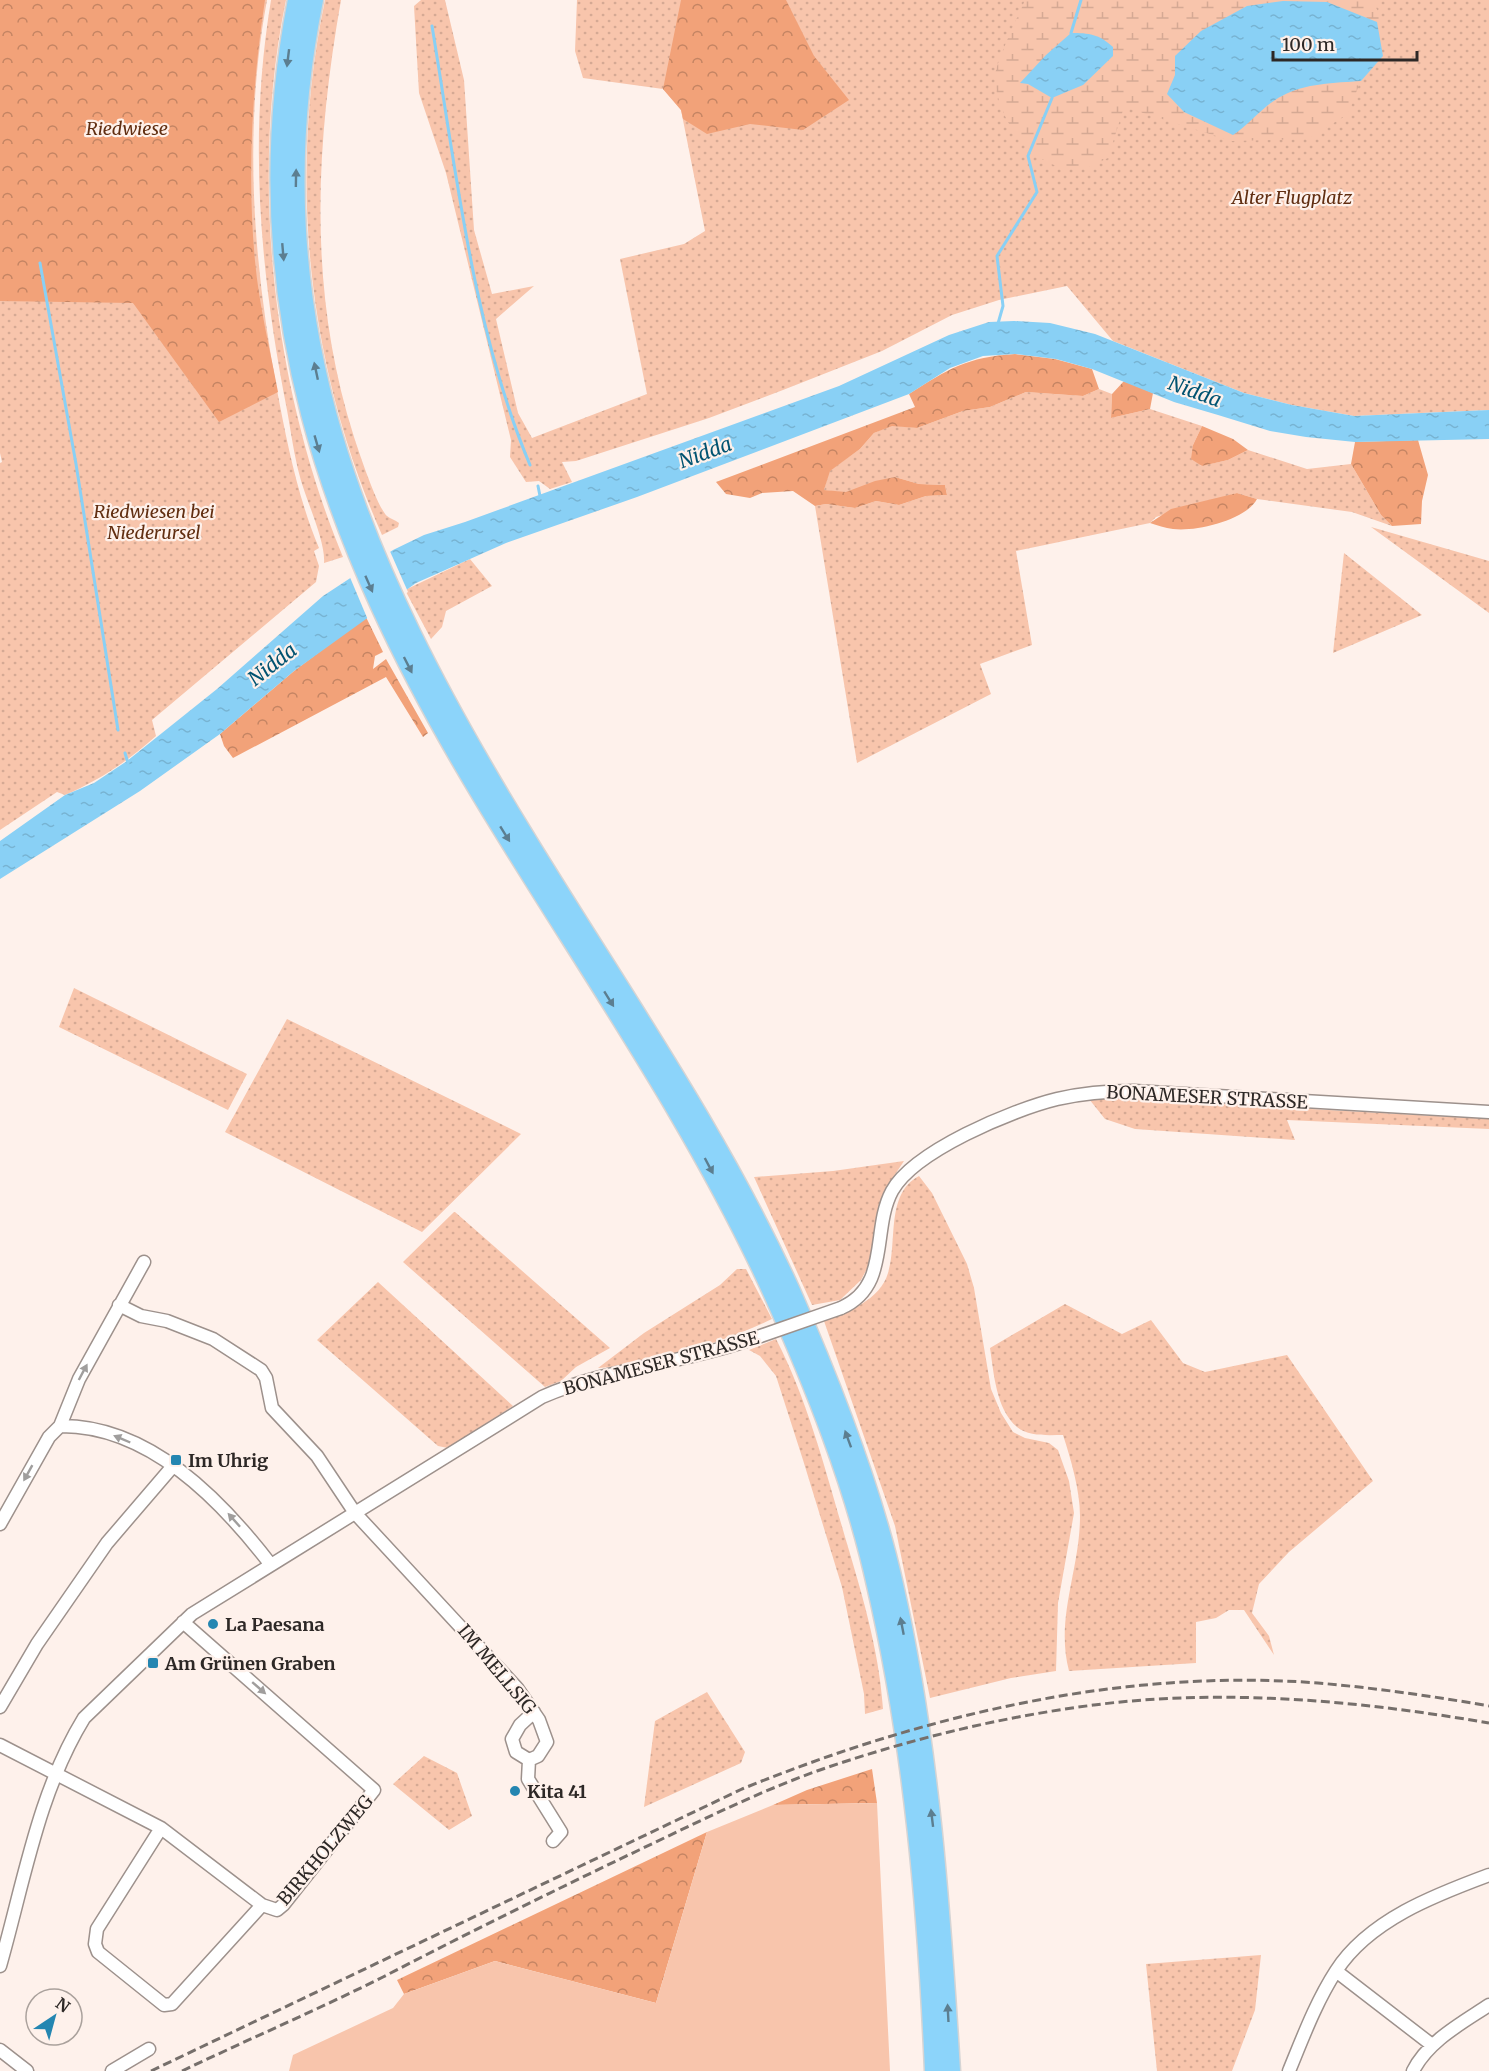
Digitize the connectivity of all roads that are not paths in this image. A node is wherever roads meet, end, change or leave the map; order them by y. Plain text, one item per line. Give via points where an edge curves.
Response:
1 (297, 0) edge
2 (314, 0) edge
3 (364, 551) junction
4 (389, 608) junction
5 (1489, 1112) edge
6 (144, 1263) dead end
7 (119, 1305) junction
8 (60, 1426) junction
9 (173, 1466) junction
10 (355, 1513) junction
11 (0, 1524) edge
12 (271, 1565) junction
13 (183, 1622) junction
14 (0, 1707) edge
15 (534, 1712) junction
16 (0, 1745) edge
17 (529, 1760) junction
18 (55, 1772) junction
19 (161, 1828) junction
20 (553, 1841) dead end
21 (1489, 1875) edge
22 (262, 1905) junction
23 (0, 1966) edge
24 (1336, 1971) junction
25 (1489, 2005) edge
26 (1432, 2045) junction
27 (149, 2049) dead end
28 (0, 2050) edge
29 (20, 2069) edge
30 (112, 2071) edge
31 (934, 2071) edge
32 (951, 2071) edge
33 (1289, 2071) edge
34 (1413, 2071) edge

1 -> 3 highway via 283,92 280,147 281,234 288,312 309,416 328,480
3 -> 2 highway via 327,417 304,310 297,234 300,94
3 - 4 highway
4 -> 31 highway via 477,789 698,1146 772,1293 822,1416 867,1549 897,1694 912,1784 923,1892
32 -> 4 highway via 935,1842 903,1631 883,1544 818,1356 760,1226 715,1141 493,784 429,669
5 - 10 street, BONAMESER STRASSE, bridge via 1110,1091 1037,1104 958,1140 908,1170 885,1208 875,1271 857,1297 841,1308 708,1354 592,1378 550,1394
6 - 7 street
8 -> 7 street via 79,1379
7 - 10 street, IM MELLSIG via 213,1339 261,1370 272,1408 317,1456
9 -> 8 street via 104,1431
8 -> 11 street via 48,1437
12 -> 9 street via 221,1506
9 - 14 street via 107,1543 37,1644
10 - 12 street, BONAMESER STRASSE
10 - 15 street, IM MELLSIG
12 - 13 street, BONAMESER STRASSE
13 - 18 street, BONAMESER STRASSE via 84,1718
13 -> 22 street, BIRKHOLZWEG via 374,1790 283,1905 277,1910
15 - 17 street, IM MELLSIG via 547,1742 538,1756
15 - 17 street via 512,1739 516,1752
16 - 18 street
17 - 20 street via 528,1779 561,1832
18 - 19 street
18 - 23 street, BONAMESER STRASSE
19 - 22 street
19 - 22 street, BIRKHOLZWEG via 97,1929 95,1944 98,1952 164,2005 172,2004
21 - 24 street via 1438,1893 1398,1916 1363,1941
24 - 26 street
24 - 33 street
25 - 26 street
26 - 34 street
27 - 30 street
28 - 29 street

